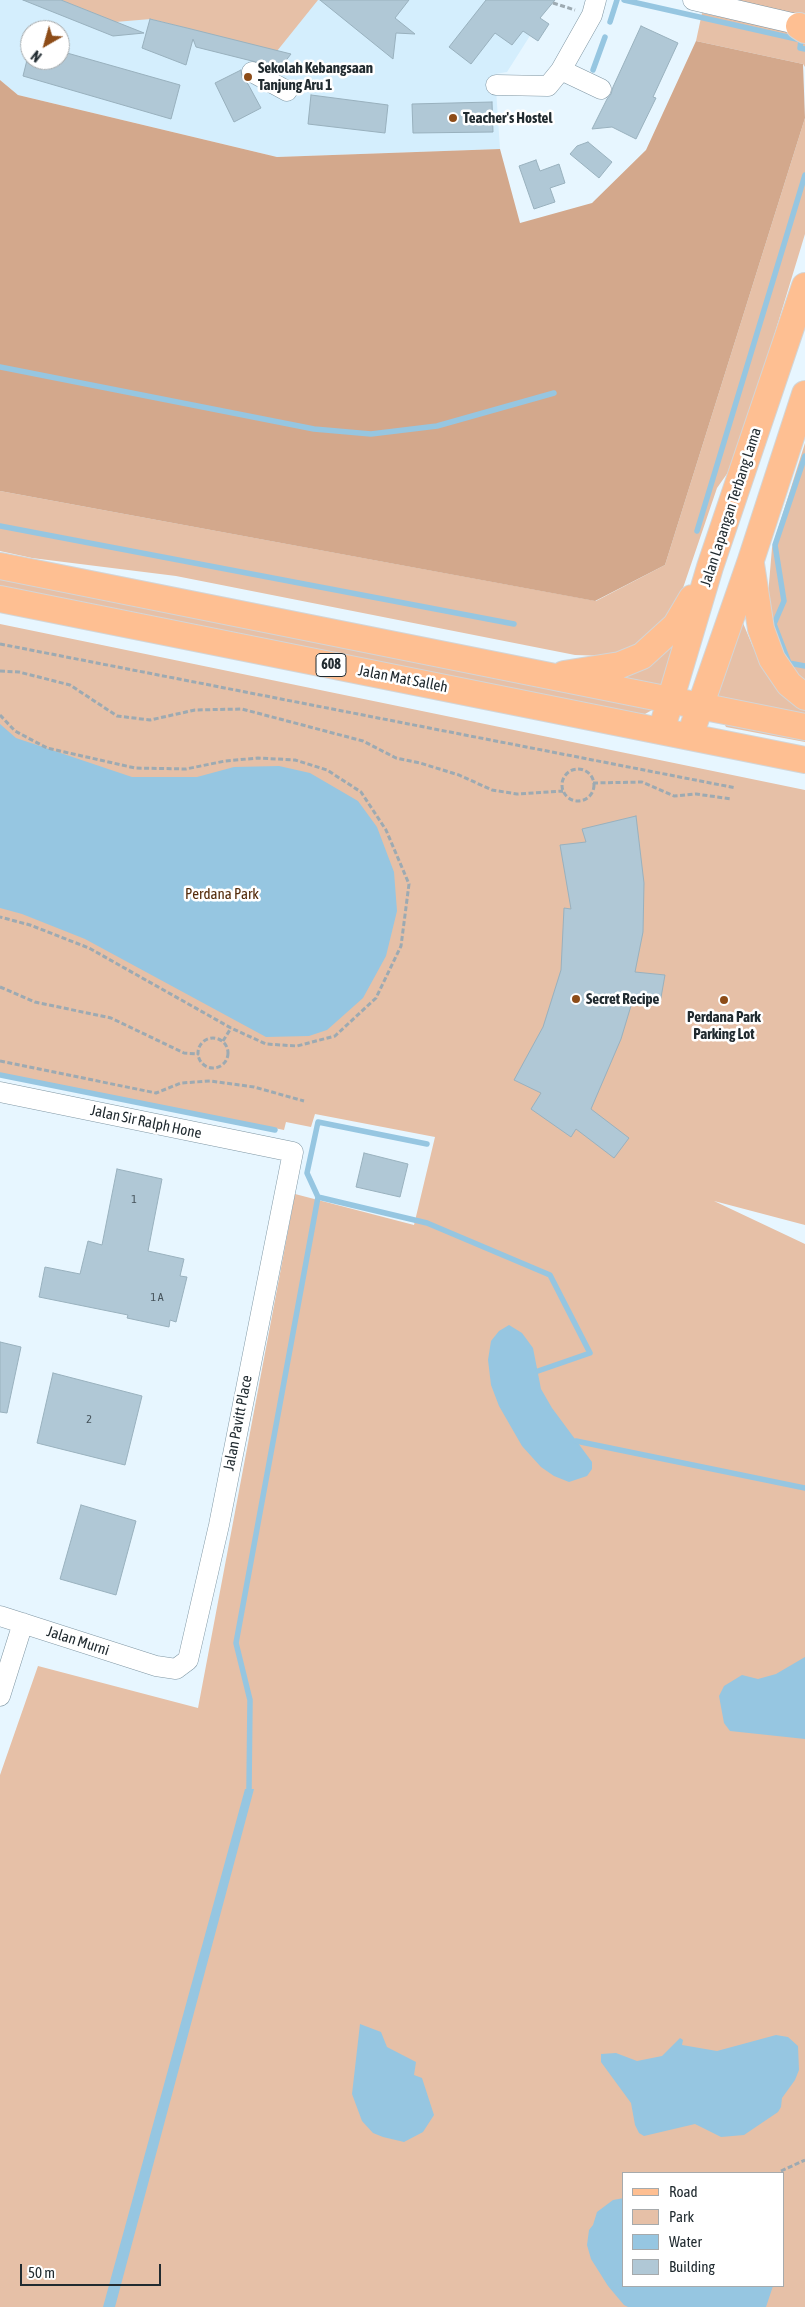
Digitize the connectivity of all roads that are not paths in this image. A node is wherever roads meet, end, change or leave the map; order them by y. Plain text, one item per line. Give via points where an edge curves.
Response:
1 (596, 0) edge
2 (693, 0) edge
3 (803, 28) edge
4 (561, 70) junction
5 (252, 72) dead end
6 (496, 85) dead end
7 (601, 89) dead end
8 (287, 91) dead end
9 (805, 286) edge
10 (805, 394) edge
11 (751, 560) junction
12 (0, 566) edge
13 (710, 567) junction
14 (0, 599) edge
15 (554, 677) junction
16 (805, 697) edge
17 (669, 700) junction
18 (699, 707) junction
19 (805, 727) edge
20 (662, 730) junction
21 (690, 736) junction
22 (805, 760) edge
23 (0, 1092) edge
24 (292, 1152) joint
25 (0, 1616) edge
26 (23, 1623) junction
27 (156, 1666) joint
28 (0, 1696) edge

1 - 4 street via 592,15
2 - 3 street
4 - 6 street via 548,86
4 - 7 street
5 - 8 street
9 - 13 main road, Jalan Lapangan Terbang Lama
10 - 11 main road
11 - 16 main road via 761,629 772,658 789,684
11 - 18 main road
12 - 15 main road, 608
13 - 15 main road via 676,625 642,656 620,665
13 - 17 main road, Jalan Lapangan Terbang Lama
14 - 20 main road, Jalan Mat Salleh / 608
15 - 17 main road, 608
17 - 18 main road, 608
17 - 20 main road, Jalan Lapangan Terbang Lama
18 - 19 main road
18 - 21 main road
20 - 21 main road, Jalan Mat Salleh / 608
21 - 22 main road, Jalan Mat Salleh
23 - 24 street, Jalan Sir Ralph Hone
24 - 27 street, Jalan Pavitt Place via 219,1525 192,1645 188,1660 176,1669
25 - 26 street, Jalan Murni
26 - 27 street, Jalan Murni
26 - 28 street

